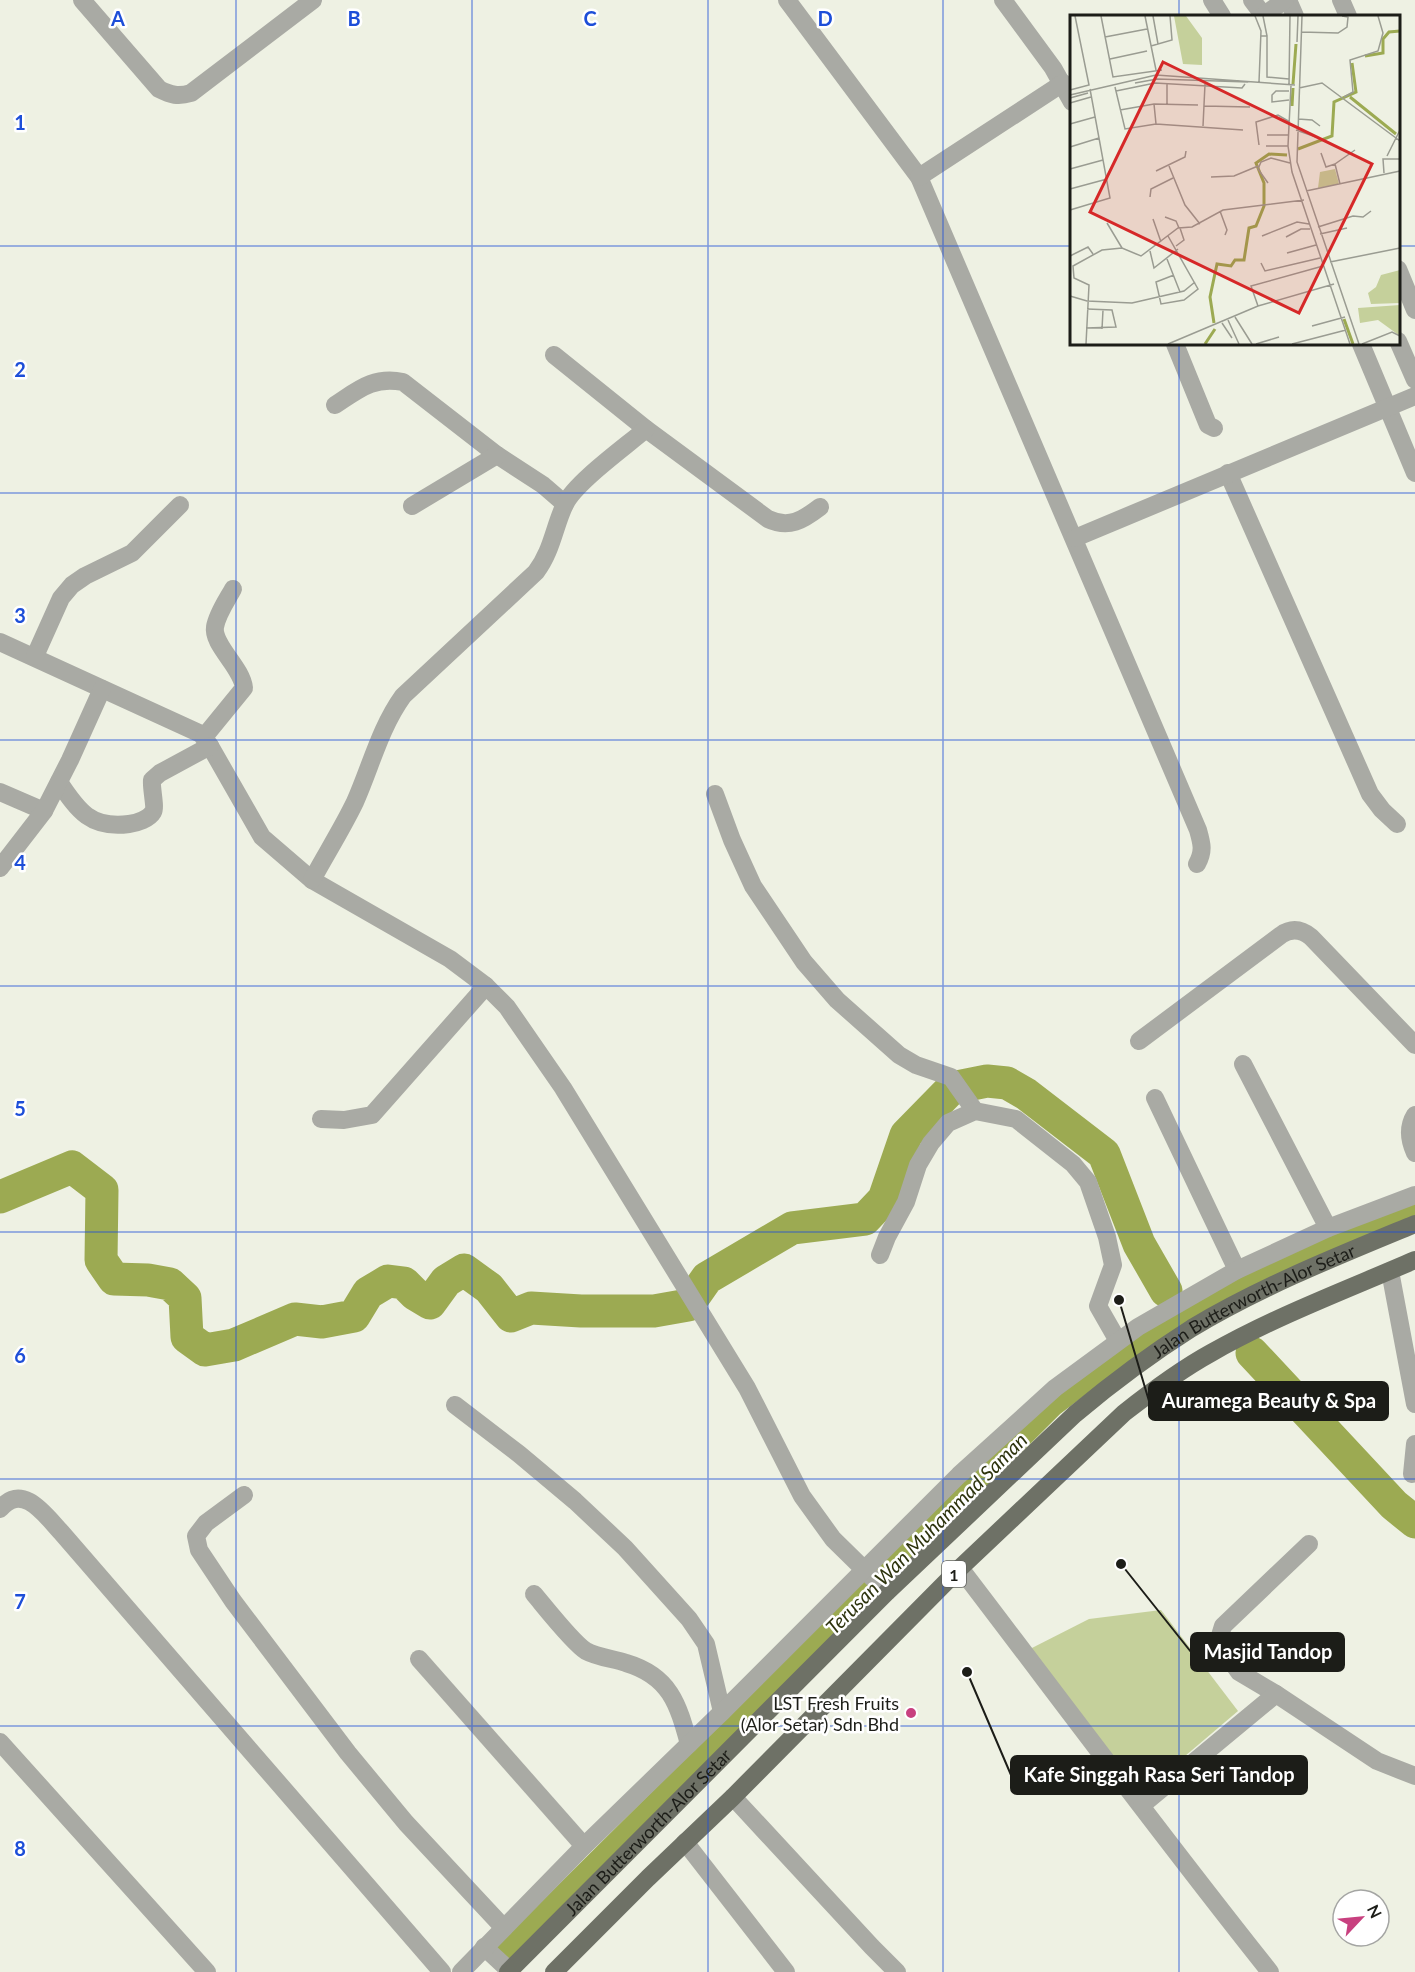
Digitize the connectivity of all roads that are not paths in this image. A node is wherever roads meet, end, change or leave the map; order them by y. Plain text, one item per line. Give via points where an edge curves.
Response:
1 (82, 0) edge
2 (787, 0) edge
3 (1003, 0) edge
4 (1212, 0) edge
5 (1252, 0) edge
6 (1286, 0) edge
7 (1341, 0) edge
8 (309, 1) edge
9 (1221, 15) edge
10 (1262, 15) edge
11 (1264, 15) edge
12 (1294, 15) edge
13 (1348, 15) edge
14 (1063, 83) junction
15 (1070, 100) edge
16 (919, 177) junction
17 (1400, 274) edge
18 (1415, 310) edge
19 (1175, 345) edge
20 (1361, 345) edge
21 (1400, 345) edge
22 (554, 355) dead end
23 (1415, 380) edge
24 (1415, 396) edge
25 (335, 405) dead end
26 (1388, 407) junction
27 (1214, 428) dead end
28 (646, 429) junction
29 (497, 455) junction
30 (1228, 473) junction
31 (1415, 473) edge
32 (565, 504) junction
33 (180, 505) dead end
34 (412, 506) dead end
35 (820, 507) dead end
36 (1075, 538) junction
37 (233, 589) dead end
38 (0, 642) edge
39 (35, 656) junction
40 (102, 689) junction
41 (207, 741) junction
42 (59, 782) junction
43 (0, 792) edge
44 (715, 794) dead end
45 (44, 811) junction
46 (1397, 824) dead end
47 (1197, 864) dead end
48 (0, 868) edge
49 (312, 880) junction
50 (486, 986) junction
51 (1139, 1041) dead end
52 (1415, 1045) edge
53 (1243, 1064) dead end
54 (1155, 1098) dead end
55 (973, 1108) junction
56 (1415, 1116) edge
57 (321, 1119) dead end
58 (1415, 1153) edge
59 (1415, 1195) edge
60 (1415, 1224) edge
61 (1328, 1228) junction
62 (880, 1255) dead end
63 (1415, 1260) edge
64 (1238, 1270) junction
65 (1390, 1271) junction
66 (1118, 1341) junction
67 (1415, 1404) edge
68 (455, 1405) dead end
69 (1415, 1444) edge
70 (1412, 1474) dead end
71 (244, 1494) dead end
72 (0, 1509) edge
73 (1309, 1544) dead end
74 (960, 1568) junction
75 (864, 1569) junction
76 (887, 1592) junction
77 (534, 1594) dead end
78 (419, 1659) dead end
79 (1276, 1694) junction
80 (722, 1712) junction
81 (0, 1742) edge
82 (689, 1744) junction
83 (1415, 1776) edge
84 (733, 1797) junction
85 (1142, 1805) junction
86 (684, 1842) junction
87 (584, 1846) junction
88 (504, 1928) junction
89 (484, 1947) junction
90 (509, 1971) edge
91 (207, 1972) edge
92 (442, 1972) edge
93 (461, 1972) edge
94 (554, 1972) edge
95 (786, 1972) edge
96 (897, 1972) edge
97 (1270, 1972) edge

1 - 8 street via 159,89 180,96 191,93
2 - 16 street
3 - 14 street
4 - 9 street
5 - 10 street
6 - 11 street
6 - 12 street
7 - 13 street
14 - 15 street
14 - 16 street
16 - 36 street
17 - 18 street
19 - 27 street via 1208,424
20 - 26 street
21 - 23 street
22 - 28 street
24 - 26 street
25 - 29 street via 375,382 403,382
26 - 30 street
26 - 31 street
28 - 32 street via 583,482
28 - 35 street via 779,524 790,524
29 - 32 street
29 - 34 street
30 - 36 street
30 - 46 street via 1370,794
32 - 49 street via 551,546 536,572 416,682 391,713 354,803
33 - 39 street via 132,553 72,585 61,598
36 - 47 street via 1198,830 1202,854
37 - 41 street via 214,630 244,688
38 - 39 street
39 - 40 street
40 - 41 street
40 - 42 street
41 - 42 street via 152,780 155,808 138,822 117,825 93,821 75,805
41 - 49 street via 262,837
42 - 45 street
43 - 45 street
44 - 55 street via 753,886 804,962 837,1000 899,1055 951,1077
45 - 48 street
49 - 50 street via 450,959
50 - 57 street via 372,1115
50 - 75 street via 507,1006 563,1088 747,1388 802,1496 833,1539
51 - 52 street via 1293,930 1311,937
53 - 61 street
54 - 64 street
55 - 62 street via 948,1123 931,1143
55 - 66 street via 1016,1119 1073,1164 1088,1182 1113,1265 1098,1306
56 - 58 street via 1409,1139
59 - 61 street
60 - 76 main road, Jalan Butterworth-Alor Setar / 1 via 1247,1298 1154,1353 1075,1414
61 - 64 street
63 - 65 main road, Jalan Butterworth-Alor Setar / 1
64 - 66 street
65 - 67 street
65 - 74 main road, Jalan Butterworth-Alor Setar / 1 via 1269,1322 1152,1391
66 - 75 street via 1011,1426
68 - 80 street via 575,1501 625,1548 689,1619 706,1644
69 - 70 street
71 - 88 street via 206,1523 196,1536 199,1550 348,1753 406,1823
72 - 92 street via 12,1499 23,1498 61,1532
73 - 79 street via 1223,1626 1219,1639 1239,1672
74 - 84 main road, Jalan Butterworth-Alor Setar / 1
74 - 85 street
75 - 76 street
75 - 80 street
76 - 90 main road, Jalan Butterworth-Alor Setar / 1
77 - 82 street via 587,1651 641,1667 655,1676 681,1714
78 - 87 street
79 - 83 street via 1377,1761
79 - 85 street
80 - 82 street
81 - 91 street
82 - 87 street
84 - 86 main road, Jalan Butterworth-Alor Setar / 1
84 - 96 street
85 - 97 street
86 - 94 main road, Jalan Butterworth-Alor Setar / 1
86 - 95 street
87 - 88 street
88 - 89 street
89 - 90 street
89 - 93 street

